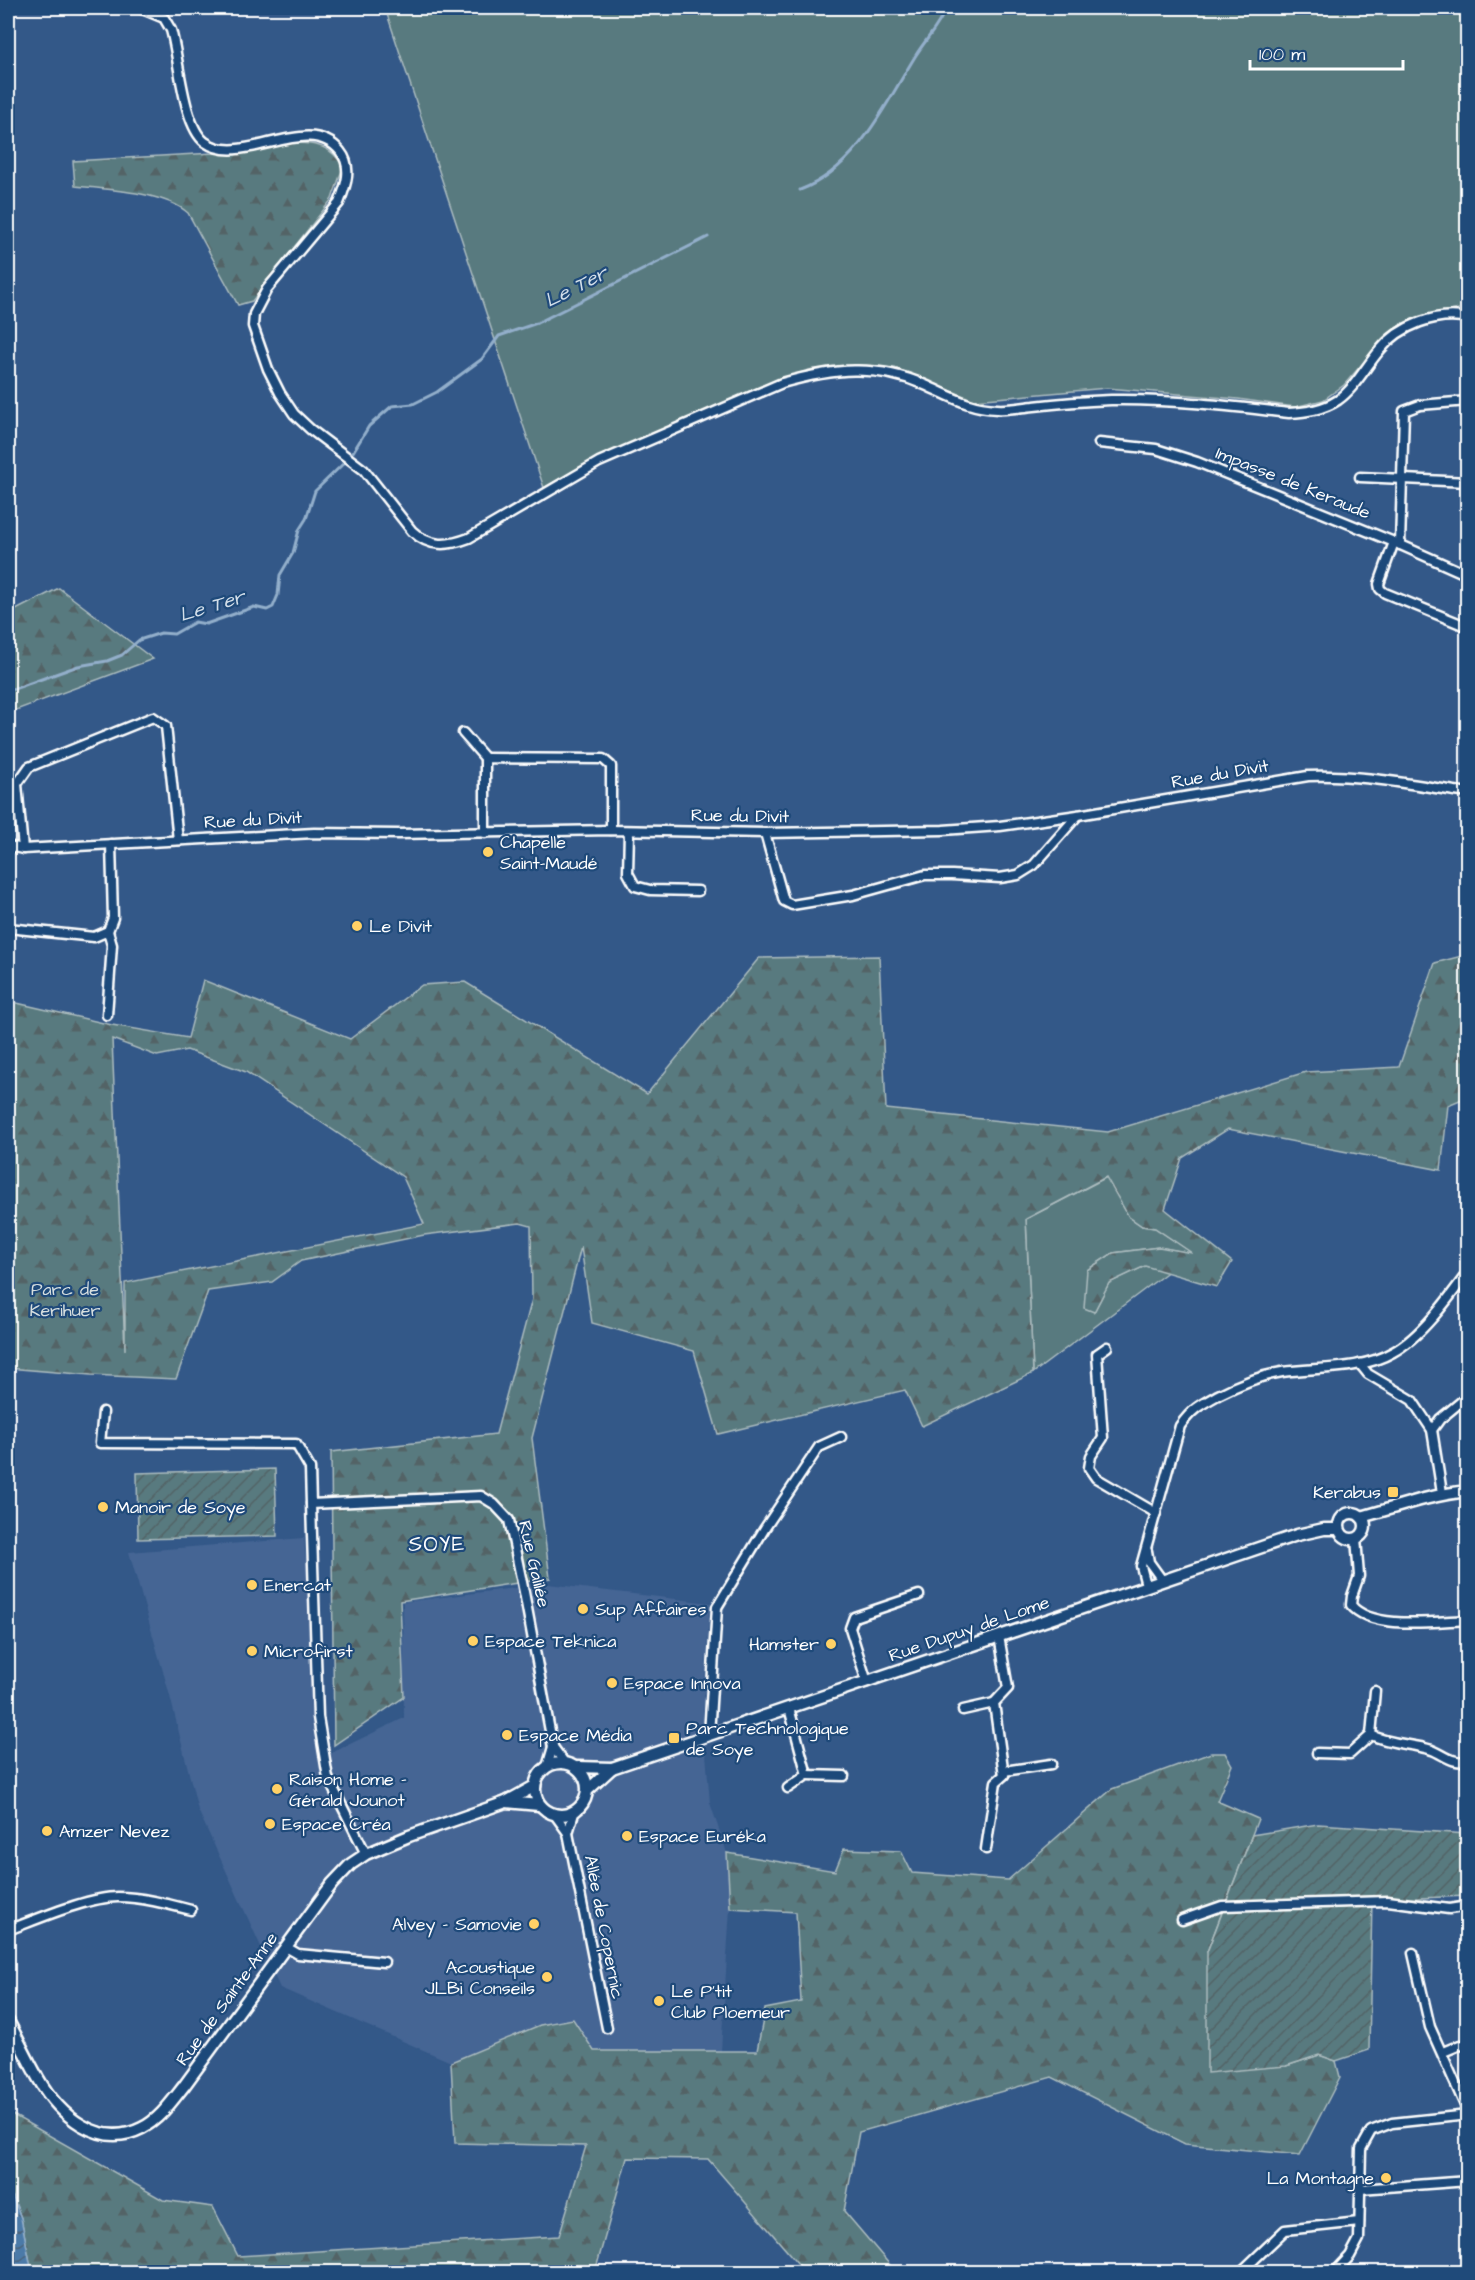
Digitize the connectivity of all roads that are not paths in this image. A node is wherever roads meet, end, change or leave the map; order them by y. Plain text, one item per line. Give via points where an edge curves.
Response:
1 (140, 8) edge
2 (1467, 318) edge
3 (1467, 401) edge
4 (1099, 443) dead end
5 (1360, 477) dead end
6 (1402, 479) junction
7 (1467, 482) edge
8 (1397, 544) junction
9 (1467, 576) edge
10 (1467, 627) edge
11 (463, 733) dead end
12 (485, 758) junction
13 (1467, 793) edge
14 (1078, 815) junction
15 (611, 830) junction
16 (629, 831) junction
17 (485, 833) junction
18 (765, 833) junction
19 (178, 840) junction
20 (111, 844) junction
21 (8, 846) edge
22 (23, 849) junction
23 (698, 891) dead end
24 (8, 928) edge
25 (108, 932) junction
26 (107, 1015) dead end
27 (1467, 1272) edge
28 (1107, 1347) dead end
29 (1360, 1364) junction
30 (1467, 1396) edge
31 (103, 1412) dead end
32 (1432, 1431) junction
33 (840, 1437) dead end
34 (1467, 1491) edge
35 (1442, 1493) junction
36 (311, 1504) junction
37 (1156, 1514) junction
38 (1361, 1517) junction
39 (1339, 1529) junction
40 (1356, 1538) junction
41 (1147, 1548) junction
42 (1162, 1580) junction
43 (1146, 1585) junction
44 (919, 1595) dead end
45 (1467, 1620) edge
46 (999, 1636) junction
47 (867, 1682) junction
48 (1375, 1691) dead end
49 (994, 1703) junction
50 (789, 1708) junction
51 (963, 1710) dead end
52 (709, 1734) junction
53 (1371, 1735) junction
54 (553, 1747) junction
55 (1317, 1753) dead end
56 (1467, 1761) edge
57 (564, 1762) junction
58 (1051, 1764) dead end
59 (547, 1767) junction
60 (578, 1767) junction
61 (612, 1768) junction
62 (1004, 1771) junction
63 (807, 1775) junction
64 (844, 1776) dead end
65 (535, 1786) junction
66 (788, 1788) dead end
67 (589, 1789) junction
68 (506, 1802) junction
69 (539, 1805) junction
70 (574, 1813) junction
71 (555, 1815) junction
72 (568, 1833) junction
73 (986, 1849) dead end
74 (366, 1854) junction
75 (1467, 1906) edge
76 (191, 1910) dead end
77 (1182, 1920) dead end
78 (8, 1930) edge
79 (286, 1947) junction
80 (1413, 1953) dead end
81 (384, 1962) dead end
82 (8, 2021) edge
83 (607, 2028) dead end
84 (1467, 2046) edge
85 (1443, 2052) junction
86 (1467, 2114) edge
87 (1467, 2181) edge
88 (1360, 2189) junction
89 (1359, 2222) junction
90 (1241, 2272) edge
91 (1335, 2272) edge

1 - 2 street via 164,18 171,30 188,114 196,133 206,143 228,149 305,136 330,141 343,155 347,163 346,186 339,203 267,289 254,314 253,326 268,369 294,414 364,470 412,531 427,542 452,544 469,538 599,462 782,383 813,374 841,370 899,375 950,398 999,410 1111,400 1179,401 1303,412 1326,406 1347,392 1382,348 1402,332 1438,318
3 - 6 street via 1420,405 1404,411
4 - 8 street, Impasse de Keraude via 1156,449 1197,462
5 - 6 street
6 - 7 street
6 - 8 street
8 - 9 street, Impasse de Keraude
8 - 10 street via 1380,589
11 - 12 street
12 - 15 street via 606,760 611,766
12 - 17 street
13 - 14 street, Rue du Divit via 1361,776 1308,776
14 - 18 street, Rue du Divit via 943,830
14 - 18 street via 1034,865 1018,875 925,875 853,895 792,905 784,901
15 - 16 street, Rue du Divit
15 - 17 street, Rue du Divit
16 - 18 street, Rue du Divit
16 - 23 street via 628,873 635,886
17 - 19 street, Rue du Divit via 314,833
19 - 20 street, Rue du Divit
19 - 22 street via 166,726 153,717 29,767 17,784
20 - 22 street, Rue du Divit
20 - 25 street via 113,918
21 - 22 street, Rue du Divit
24 - 25 street via 93,938
25 - 26 street via 112,945
27 - 29 street via 1410,1340 1394,1352
28 - 37 street via 1097,1354 1103,1438 1091,1456 1089,1468 1096,1478
29 - 32 street via 1368,1374 1412,1400
29 - 37 street via 1281,1372 1242,1382 1192,1409 1180,1426
30 - 32 street
31 - 36 street via 100,1443 296,1444 310,1468
32 - 35 street
33 - 52 street via 819,1447 717,1607
34 - 35 street, Rue Dupuy de Lome
35 - 38 street, Rue Dupuy de Lome
36 - 54 street, Rue Galilée via 481,1496 494,1504 509,1520
36 - 74 street via 318,1717 328,1778
37 - 41 street
38 - 39 street, Rue Dupuy de Lome via 1354,1513 1346,1515
38 - 40 street via 1364,1529
39 - 40 street via 1347,1538
39 - 42 street, Rue Dupuy de Lome via 1297,1535
40 - 45 street via 1359,1576 1351,1605 1361,1615 1411,1622
41 - 42 street via 1149,1562
41 - 43 street via 1141,1566
42 - 43 street, Rue Dupuy de Lome
43 - 46 street, Rue Dupuy de Lome
44 - 47 street via 854,1617 850,1628
46 - 47 street, Rue Dupuy de Lome
46 - 49 street via 1008,1688
47 - 50 street, Rue Dupuy de Lome
48 - 53 street
49 - 51 street
49 - 62 street
50 - 52 street, Rue Dupuy de Lome
50 - 63 street
52 - 61 street, Rue Dupuy de Lome
53 - 55 street via 1350,1754
53 - 56 street via 1387,1742 1433,1750 1450,1761
54 - 57 street, Rue Galilée
54 - 59 street, Rue Galilée
57 - 59 street
57 - 60 street
58 - 62 street
59 - 65 street
60 - 61 street, Rue Dupuy de Lome
60 - 67 street
61 - 67 street, Rue Dupuy de Lome
62 - 73 street via 1005,1776 996,1782
63 - 64 street
63 - 66 street
65 - 68 street, Rue de Sainte-Anne
65 - 69 street
67 - 70 street via 585,1802
68 - 69 street, Rue de Sainte-Anne
68 - 74 street, Rue de Sainte-Anne
69 - 71 street
70 - 71 street
70 - 72 street, Allée de Copernic
71 - 72 street, Allée de Copernic
72 - 83 street, Allée de Copernic
74 - 79 street, Rue de Sainte-Anne via 332,1884
75 - 77 street via 1449,1909 1388,1901 1222,1906
76 - 78 street via 120,1897 100,1899
79 - 81 street via 298,1954
79 - 82 street, Rue de Sainte-Anne via 164,2111 144,2127 123,2136 107,2136 88,2128 56,2103 39,2080
80 - 85 street via 1430,2027
84 - 85 street
85 - 86 street
86 - 88 street via 1392,2123 1371,2131 1361,2149
87 - 88 street
88 - 89 street
89 - 90 street via 1285,2230
89 - 91 street via 1359,2239

